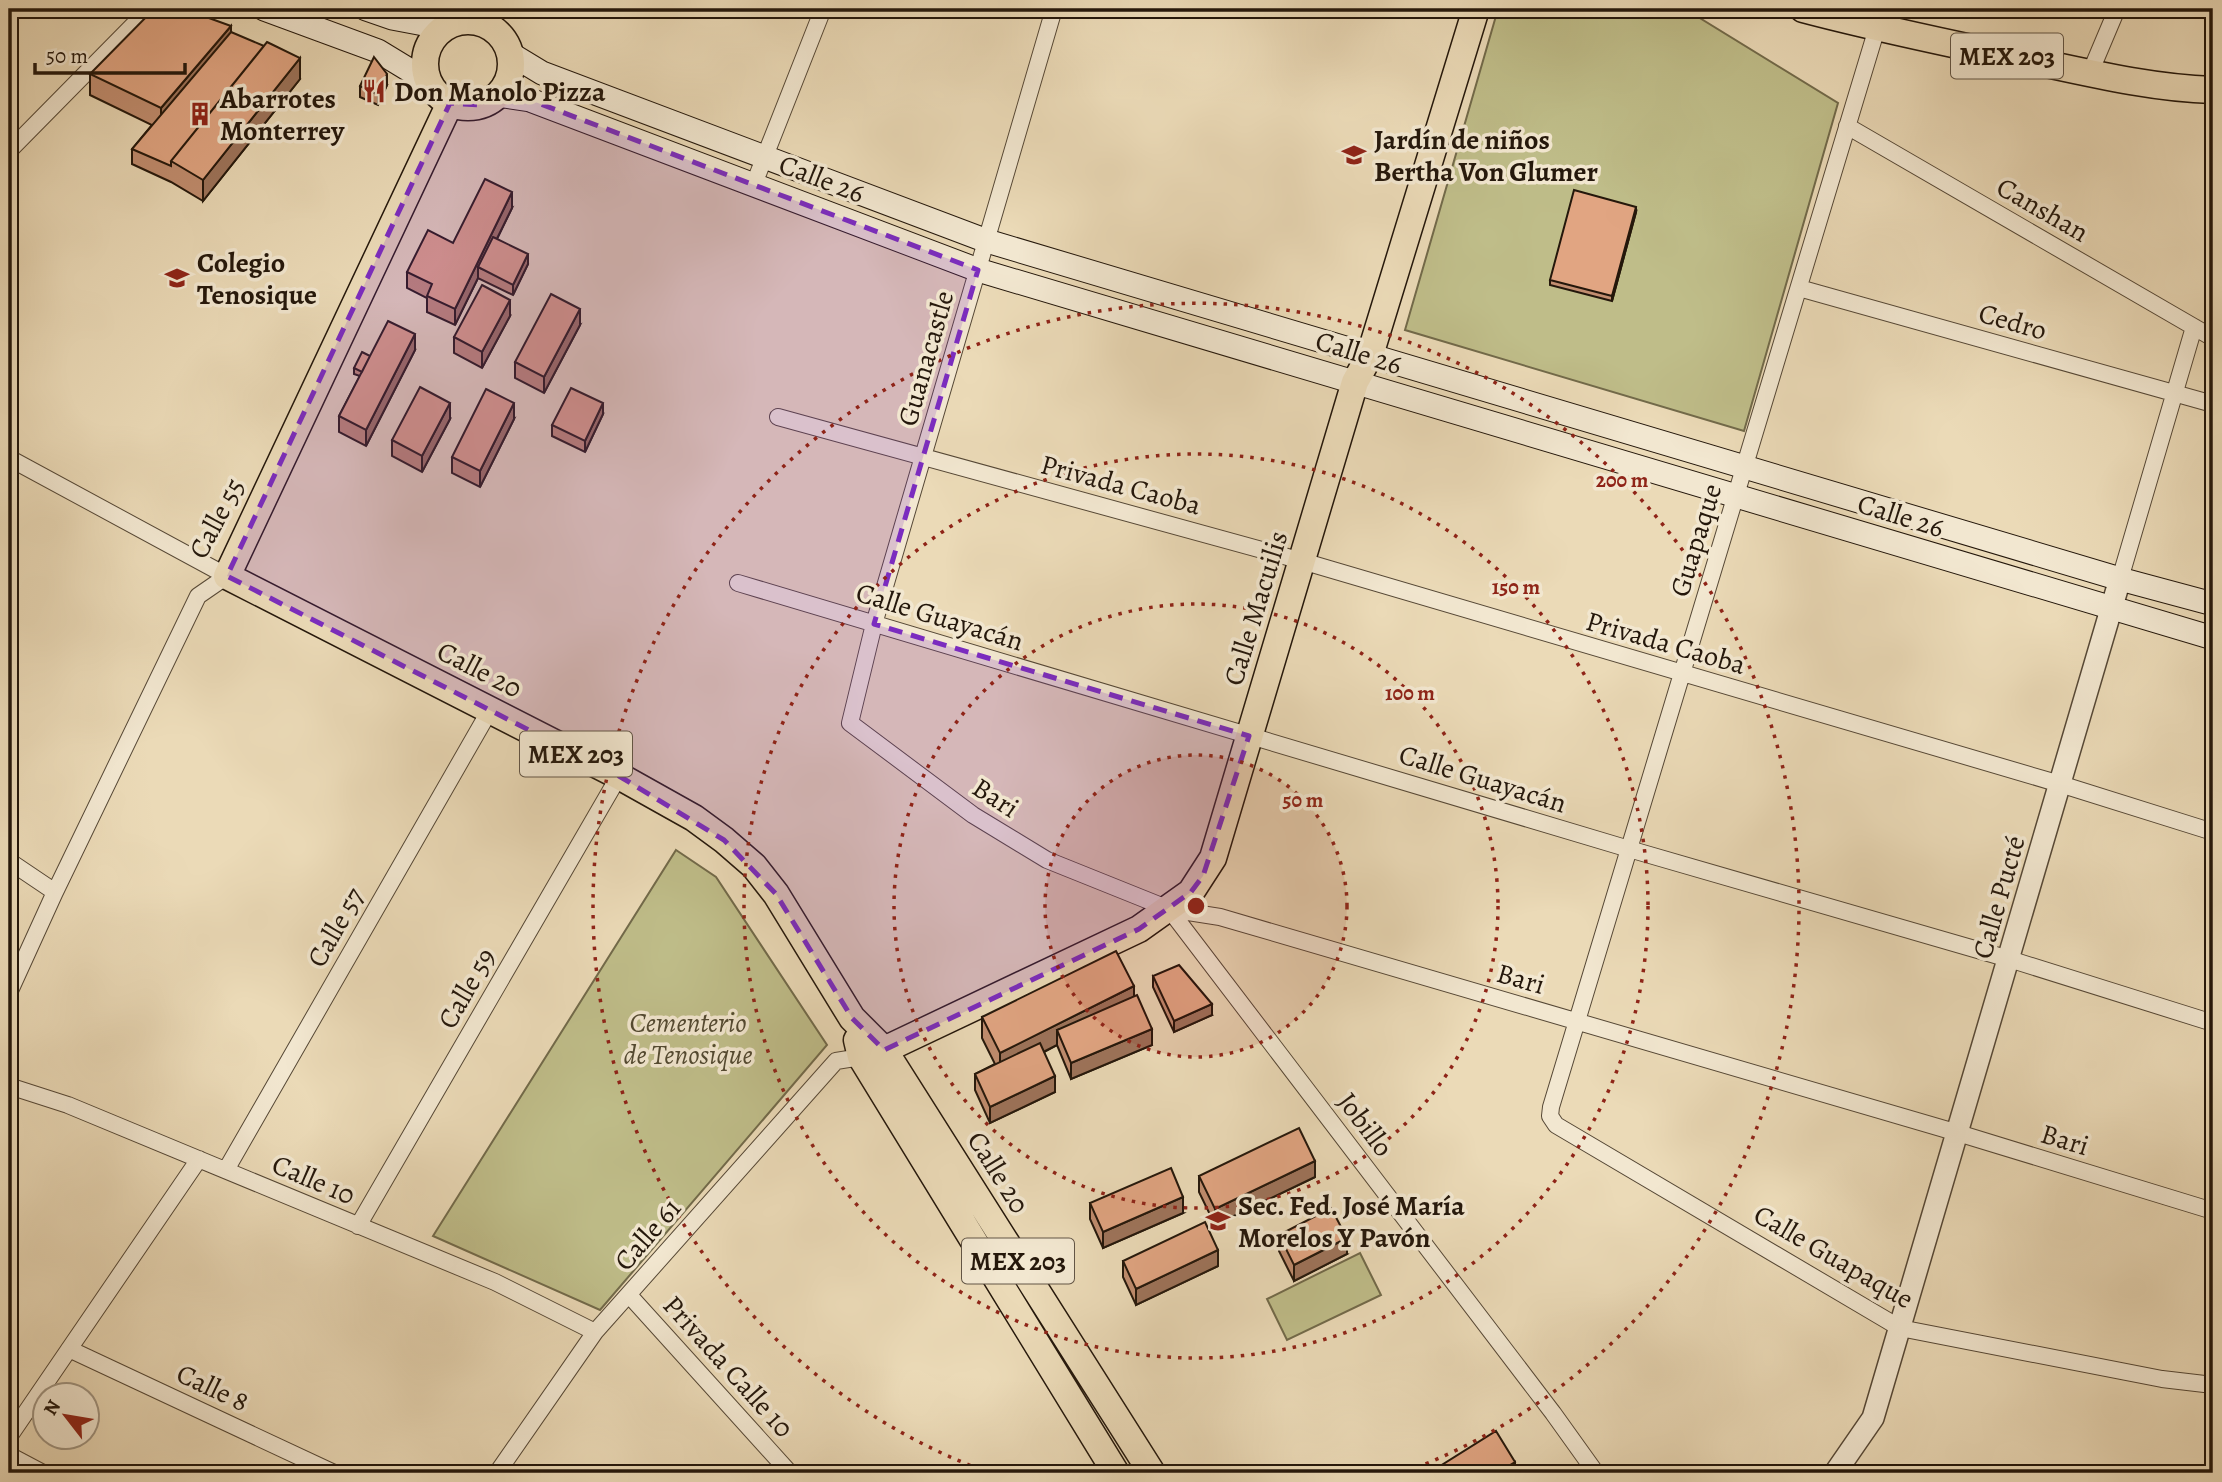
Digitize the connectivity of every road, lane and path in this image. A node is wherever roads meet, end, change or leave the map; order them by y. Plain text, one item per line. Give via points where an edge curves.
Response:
1 (149, 9) edge
2 (366, 9) edge
3 (822, 9) edge
4 (1054, 9) edge
5 (1476, 9) edge
6 (1803, 9) edge
7 (2117, 9) edge
8 (271, 10) edge
9 (492, 17) edge
10 (1881, 19) edge
11 (445, 28) junction
12 (509, 53) junction
13 (2090, 73) junction
14 (429, 82) junction
15 (2213, 90) edge
16 (497, 95) junction
17 (450, 103) junction
18 (1847, 126) junction
19 (9, 151) edge
20 (765, 157) junction
21 (754, 184) junction
22 (987, 241) junction
23 (978, 271) junction
24 (1799, 288) junction
25 (2194, 327) junction
26 (2213, 338) edge
27 (1370, 355) junction
28 (1355, 382) junction
29 (2174, 394) junction
30 (2213, 404) edge
31 (778, 417) dead end
32 (923, 457) junction
33 (9, 458) edge
34 (1744, 467) junction
35 (1735, 496) junction
36 (1302, 561) junction
37 (227, 576) junction
38 (2120, 579) junction
39 (738, 583) dead end
40 (2213, 604) edge
41 (2111, 610) junction
42 (874, 624) junction
43 (2213, 638) edge
44 (1682, 674) junction
45 (490, 710) junction
46 (850, 723) joint
47 (1249, 736) junction
48 (619, 776) junction
49 (2060, 783) junction
50 (2213, 832) edge
51 (1629, 849) junction
52 (9, 862) edge
53 (55, 892) junction
54 (1169, 909) junction
55 (2009, 959) junction
56 (9, 993) edge
57 (1577, 1021) junction
58 (2213, 1023) edge
59 (872, 1054) junction
60 (9, 1086) edge
61 (1551, 1107) joint
62 (1958, 1133) junction
63 (199, 1159) junction
64 (226, 1170) junction
65 (2213, 1211) edge
66 (358, 1226) junction
67 (629, 1295) junction
68 (1900, 1328) junction
69 (595, 1332) junction
70 (69, 1349) junction
71 (2213, 1385) edge
72 (1108, 1402) junction
73 (1081, 1417) junction
74 (9, 1437) edge
75 (9, 1455) edge
76 (43, 1473) edge
77 (334, 1473) edge
78 (497, 1473) edge
79 (790, 1473) edge
80 (1116, 1473) edge
81 (1153, 1473) edge
82 (1596, 1473) edge
83 (1835, 1473) edge

1 - 19 street
2 - 11 main road
3 - 20 street
4 - 22 street, Guanacastle
5 - 27 main road, Calle Macuilis
6 - 10 main road, MEX 203
7 - 13 street
8 - 14 main road via 378,51
9 - 11 main road
9 - 12 main road
10 - 13 main road, MEX 203
10 - 18 street, Guapaque
11 - 14 main road via 425,58
12 - 16 main road via 509,76
12 - 20 main road, Calle 26 via 542,74
13 - 15 main road, MEX 203 via 2176,89
14 - 17 main road
16 - 17 main road via 480,105
16 - 21 main road, Calle 26 via 530,100
17 - 37 main road, Calle 55
18 - 24 street, Guapaque
18 - 25 street, Canshan
20 - 21 street
20 - 22 main road, Calle 26
21 - 23 main road, Calle 26
22 - 23 street, Guanacastle
22 - 27 main road, Calle 26
23 - 28 main road, Calle 26
23 - 32 street, Guanacastle
24 - 29 street, Cedro
24 - 34 street, Guapaque
25 - 26 street, Canshan
25 - 29 street, Calle Pucté
27 - 28 main road, Calle Macuilis
27 - 34 main road, Calle 26
28 - 35 main road, Calle 26
28 - 36 main road, Calle Macuilis
29 - 30 street, Cedro
29 - 38 street, Calle Pucté
31 - 32 street, Privada Caoba
32 - 36 street, Privada Caoba
32 - 42 street, Guanacastle
33 - 37 street, Calle 20
34 - 35 street, Guapaque
34 - 38 main road, Calle 26
35 - 41 main road, Calle 26
35 - 44 street, Guapaque
36 - 44 street, Privada Caoba
36 - 47 main road, Calle Macuilis
37 - 45 main road, Calle 20 / MEX 203
37 - 53 street, Calle 55 via 198,596
38 - 40 main road, Calle 26
38 - 41 street, Calle Pucté
39 - 42 street, Calle Guayacán
41 - 43 main road, Calle 26
41 - 49 street, Calle Pucté
42 - 46 street, Guanacastle
42 - 47 street, Calle Guayacán
44 - 49 street, Privada Caoba
44 - 51 street, Guapaque
45 - 48 main road, Calle 20 / MEX 203
45 - 64 street, Calle 57
46 - 54 street, Bari via 973,815 1047,860
47 - 51 street, Calle Guayacán
47 - 54 main road, Calle Macuilis via 1213,858 1191,892
48 - 59 main road, Calle 20 / MEX 203 via 694,818 754,866 776,894
48 - 66 street, Calle 59
49 - 50 street, Privada Caoba
49 - 55 street, Calle Pucté
51 - 55 street, Calle Guayacán
51 - 57 street, Guapaque
52 - 53 street
53 - 56 street, Calle 55
54 - 57 street, Bari via 1220,917
54 - 59 main road, Calle Macuilis via 1139,929
54 - 82 street, Jobillo
55 - 58 street, Calle Guayacán
55 - 62 street, Calle Pucté
57 - 61 street, Guapaque
57 - 62 street, Bari
59 - 67 street, Calle 61 via 836,1061
59 - 72 main road, Calle 20 / MEX 203
59 - 73 main road, Calle 20 / MEX 203
60 - 63 street, Calle 10
61 - 68 street, Calle Guapaque via 1556,1125
62 - 65 street, Bari
62 - 68 street, Calle Pucté
63 - 64 street, Calle 10
63 - 70 street
64 - 66 street, Calle 10
66 - 69 street, Calle 10 via 495,1283
67 - 69 street, Calle 61
67 - 79 street, Privada Calle 10
68 - 71 street, Calle Guapaque
68 - 83 street, Calle Pucté via 1873,1418
69 - 78 street, Calle 61
70 - 74 street
70 - 77 street, Calle 8
72 - 73 main road
72 - 81 main road, Calle 20 / MEX 203
73 - 80 main road, Calle 20 / MEX 203
75 - 76 street

